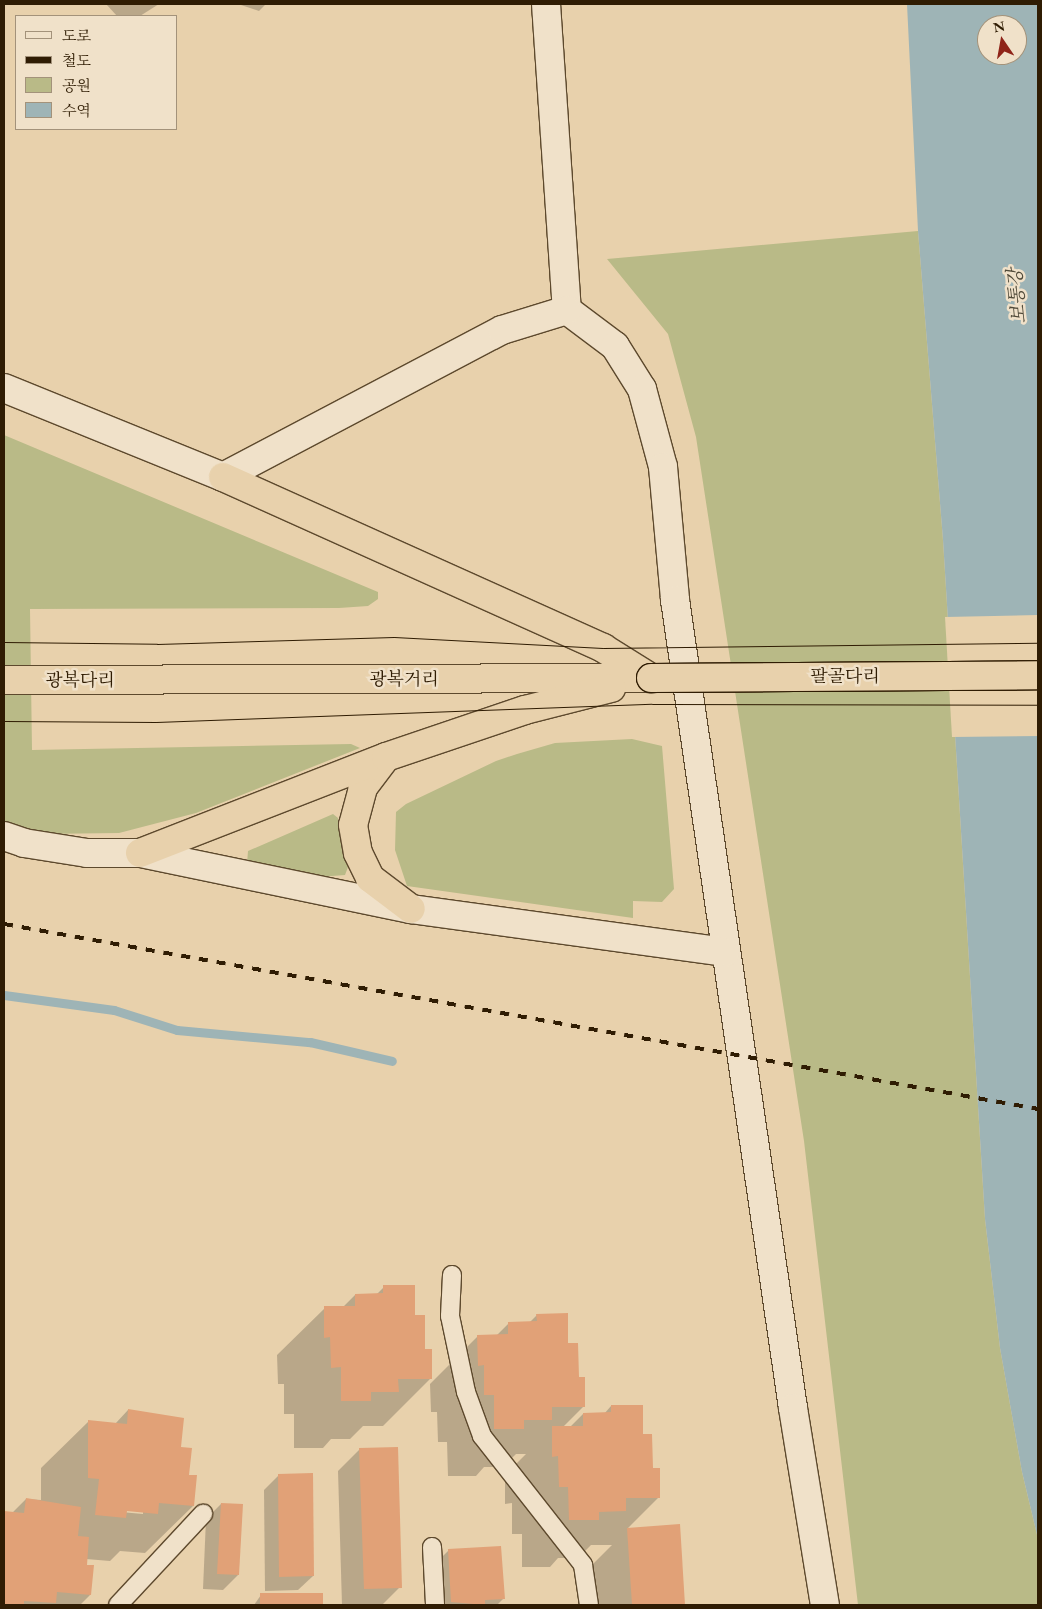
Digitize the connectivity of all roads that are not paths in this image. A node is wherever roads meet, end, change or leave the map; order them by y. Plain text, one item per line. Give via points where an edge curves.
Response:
1 (546, 4) edge
2 (567, 310) junction
3 (4, 388) edge
4 (223, 476) junction
5 (1038, 675) edge
6 (651, 678) junction
7 (4, 680) edge
8 (156, 680) joint
9 (386, 757) junction
10 (4, 836) edge
11 (140, 853) junction
12 (411, 909) junction
13 (725, 952) junction
14 (452, 1275) dead end
15 (203, 1514) dead end
16 (432, 1547) dead end
17 (118, 1605) edge
18 (435, 1605) edge
19 (589, 1605) edge
20 (825, 1605) edge

1 - 2 main road
2 - 4 main road via 502,330
2 - 13 main road via 615,346 642,390 663,467 675,600
3 - 4 main road
4 - 6 highway via 603,648
5 - 6 highway, 팔골다리, bridge
6 - 8 highway, 광복거리
6 - 9 highway via 525,710
7 - 8 highway, 광복다리
9 - 11 highway
9 - 12 highway via 364,788 354,825 358,853 370,878
10 - 11 main road via 24,843 87,853
11 - 12 main road
12 - 13 main road
13 - 20 main road
14 - 19 lane via 450,1316 466,1392 482,1436 583,1565
15 - 17 lane
16 - 18 lane

